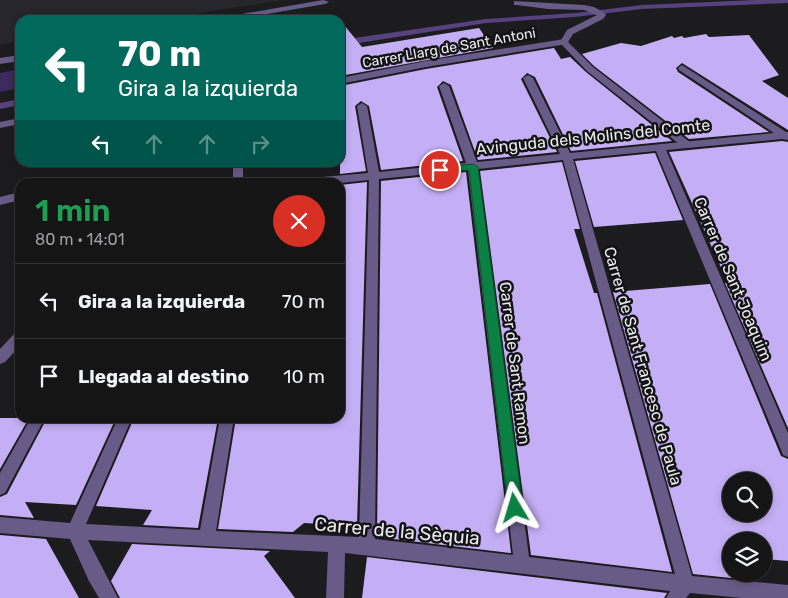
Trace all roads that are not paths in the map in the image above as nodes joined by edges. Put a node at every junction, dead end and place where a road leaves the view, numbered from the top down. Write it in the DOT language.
graph roads {
  1 [pos="325,2"];
  2 [pos="517,3"];
  3 [pos="249,15"];
  4 [pos="564,42"];
  5 [pos="15,59"];
  6 [pos="0,61"];
  7 [pos="682,68"];
  8 [pos="528,78"];
  9 [pos="345,80"];
  10 [pos="444,86"];
  11 [pos="362,106"];
  12 [pos="15,122"];
  13 [pos="0,125"];
  14 [pos="787,136"];
  15 [pos="687,145"];
  16 [pos="660,148"];
  17 [pos="567,157"];
  18 [pos="473,167"];
  19 [pos="374,176"];
  20 [pos="345,179"];
  21 [pos="15,197"];
  22 [pos="0,201"];
  23 [pos="15,342"];
  24 [pos="0,358"];
  25 [pos="35,423"];
  26 [pos="123,423"];
  27 [pos="226,423"];
  28 [pos="788,450"];
  29 [pos="0,488"];
  30 [pos="0,525"];
  31 [pos="75,531"];
  32 [pos="207,538"];
  33 [pos="337,544"];
  34 [pos="367,546"];
  35 [pos="522,564"];
  36 [pos="686,584"];
  37 [pos="788,594"];
  38 [pos="761,595"];
  39 [pos="109,598"];
  40 [pos="334,598"];
  41 [pos="675,598"];
  1 -- 3 [label="street"];
  2 -- 4 [label="street"];
  4 -- 9 [label="street, Carrer Llarg de Sant Antoni"];
  4 -- 15 [label="street"];
  5 -- 6 [label="street"];
  7 -- 14 [label="street"];
  8 -- 17 [label="street, Carrer de Sant Francesc de Paula"];
  10 -- 18 [label="street, Carrer de Sant Ramon"];
  11 -- 19 [label="street"];
  12 -- 13 [label="street"];
  14 -- 15 [label="street, Avinguda dels Molins del Comte"];
  15 -- 16 [label="street, Avinguda dels Molins del Comte"];
  16 -- 17 [label="street, Avinguda dels Molins del Comte"];
  16 -- 28 [label="street, Carrer de Sant Joaquim"];
  17 -- 18 [label="street, Avinguda dels Molins del Comte"];
  17 -- 36 [label="street, Carrer de Sant Francesc de Paula"];
  18 -- 19 [label="street, Avinguda dels Molins del Comte"];
  18 -- 35 [label="street, Carrer de Sant Ramon"];
  19 -- 20 [label="street, Avinguda dels Molins del Comte"];
  19 -- 34 [label="street"];
  21 -- 22 [label="street"];
  23 -- 24 [label="street"];
  25 -- 29 [label="street"];
  26 -- 31 [label="street"];
  27 -- 32 [label="street"];
  30 -- 31 [label="street, Carrer de la Sèquia"];
  31 -- 32 [label="street, Carrer de la Sèquia"];
  31 -- 39 [label="street"];
  32 -- 33 [label="street, Carrer de la Sèquia"];
  33 -- 34 [label="street, Carrer de la Sèquia"];
  33 -- 40 [label="street"];
  34 -- 35 [label="street, Carrer de la Sèquia"];
  35 -- 36 [label="street, Carrer de la Sèquia"];
  36 -- 38 [label="street, Carrer de la Sèquia"];
  36 -- 41 [label="street"];
  37 -- 38 [label="street, Carrer de la Sèquia"];
}
